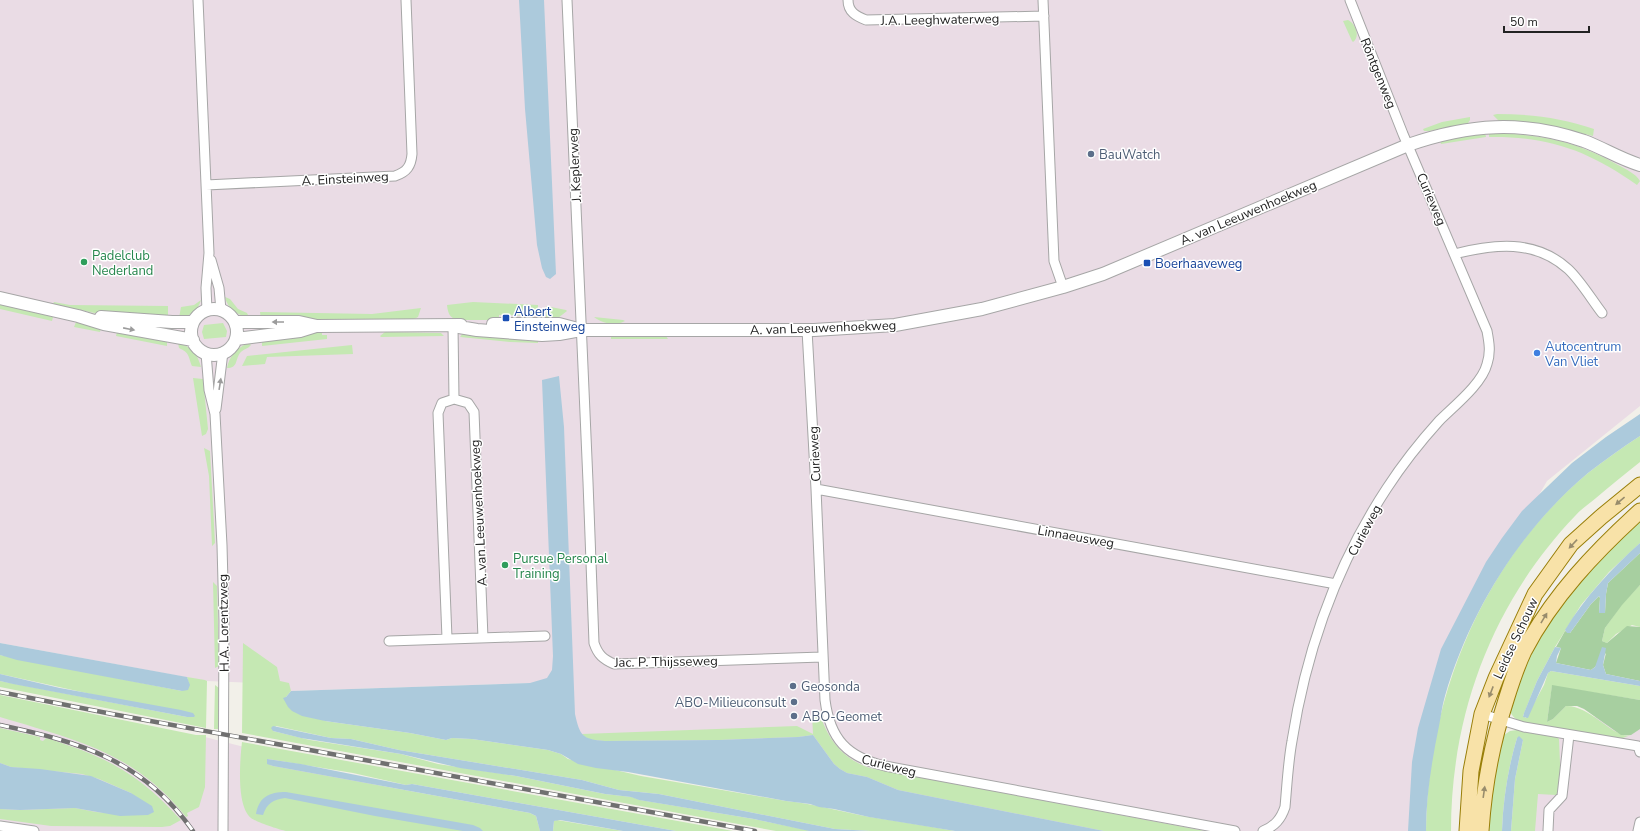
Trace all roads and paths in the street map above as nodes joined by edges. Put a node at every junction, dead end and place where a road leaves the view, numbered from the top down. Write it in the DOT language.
graph roads {
  1 [pos="198,0"];
  2 [pos="406,0"];
  3 [pos="567,0"];
  4 [pos="848,0"];
  5 [pos="1043,0"];
  6 [pos="1350,0"];
  7 [pos="1044,16"];
  8 [pos="1408,145"];
  9 [pos="1625,160"];
  10 [pos="1640,165"];
  11 [pos="1640,174"];
  12 [pos="206,185"];
  13 [pos="209,253"];
  14 [pos="1454,254"];
  15 [pos="1063,288"];
  16 [pos="0,298"];
  17 [pos="206,310"];
  18 [pos="221,310"];
  19 [pos="1602,313"];
  20 [pos="78,316"];
  21 [pos="193,322"];
  22 [pos="234,322"];
  23 [pos="317,326"];
  24 [pos="453,326"];
  25 [pos="581,330"];
  26 [pos="807,330"];
  27 [pos="236,339"];
  28 [pos="193,340"];
  29 [pos="224,352"];
  30 [pos="206,353"];
  31 [pos="454,399"];
  32 [pos="215,414"];
  33 [pos="1640,485"];
  34 [pos="816,489"];
  35 [pos="1640,511"];
  36 [pos="1336,584"];
  37 [pos="545,636"];
  38 [pos="446,638"];
  39 [pos="484,638"];
  40 [pos="389,641"];
  41 [pos="822,657"];
  42 [pos="1482,714"];
  43 [pos="1500,720"];
  44 [pos="1569,734"];
  45 [pos="1640,752"];
  46 [pos="1640,822"];
  47 [pos="0,826"];
  48 [pos="34,831"];
  49 [pos="223,831"];
  50 [pos="1235,831"];
  51 [pos="1263,831"];
  52 [pos="1467,831"];
  53 [pos="1481,831"];
  54 [pos="1548,831"];
  55 [pos="1638,831"];
  1 -- 12 [label="street"];
  2 -- 12 [label="street, A. Einsteinweg"];
  3 -- 25 [label="street, J. Keplerweg"];
  4 -- 7 [label="street, J.A. Leeghwaterweg"];
  5 -- 7 [label="street"];
  6 -- 8 [label="street, Röntgenweg"];
  7 -- 15 [label="street"];
  8 -- 9 [label="street, A. van Leeuwenhoekweg"];
  8 -- 14 [label="street, Curieweg"];
  8 -- 15 [label="street, A. van Leeuwenhoekweg"];
  9 -- 10 [label="street, A. van Leeuwenhoekweg"];
  9 -- 11 [label="street, A. van Leeuwenhoekweg"];
  12 -- 13 [label="street"];
  13 -- 17 [label="street"];
  13 -- 18 [label="street"];
  14 -- 19 [label="street"];
  14 -- 36 [label="street, Curieweg"];
  15 -- 26 [label="street, A. van Leeuwenhoekweg"];
  16 -- 20 [label="street"];
  17 -- 18 [label="street"];
  17 -- 21 [label="street"];
  18 -- 22 [label="street"];
  20 -- 21 [label="street"];
  20 -- 28 [label="street, one-way"];
  21 -- 28 [label="street"];
  23 -- 22 [label="street, A. van Leeuwenhoekweg, one-way"];
  22 -- 27 [label="street"];
  23 -- 24 [label="street, A. van Leeuwenhoekweg"];
  23 -- 27 [label="street, A. van Leeuwenhoekweg"];
  24 -- 25 [label="street, A. van Leeuwenhoekweg"];
  24 -- 31 [label="street"];
  25 -- 26 [label="street, A. van Leeuwenhoekweg"];
  25 -- 41 [label="street, Jac. P. Thijsseweg"];
  26 -- 34 [label="street, Curieweg"];
  27 -- 29 [label="street"];
  28 -- 30 [label="street"];
  29 -- 30 [label="street"];
  32 -- 29 [label="street, H.A. Lorentzweg, one-way"];
  30 -- 32 [label="street, H.A. Lorentzweg"];
  31 -- 38 [label="street"];
  31 -- 39 [label="street, A. van Leeuwenhoekweg"];
  32 -- 49 [label="street, H.A. Lorentzweg"];
  33 -- 42 [label="main road, Leidse Schouw, one-way"];
  34 -- 36 [label="street, Linnaeusweg"];
  34 -- 41 [label="street, Curieweg"];
  43 -- 35 [label="main road, Leidse Schouw, one-way"];
  36 -- 51 [label="street, Curieweg"];
  37 -- 39 [label="street"];
  38 -- 39 [label="street"];
  38 -- 40 [label="street"];
  41 -- 50 [label="street, Curieweg"];
  42 -- 43 [label="street"];
  42 -- 52 [label="main road, Leidse Schouw"];
  43 -- 44 [label="street"];
  53 -- 43 [label="main road, Leidse Schouw, one-way"];
  44 -- 45 [label="street"];
  44 -- 54 [label="street"];
  46 -- 55 [label="street"];
  47 -- 48 [label="street"];
}
